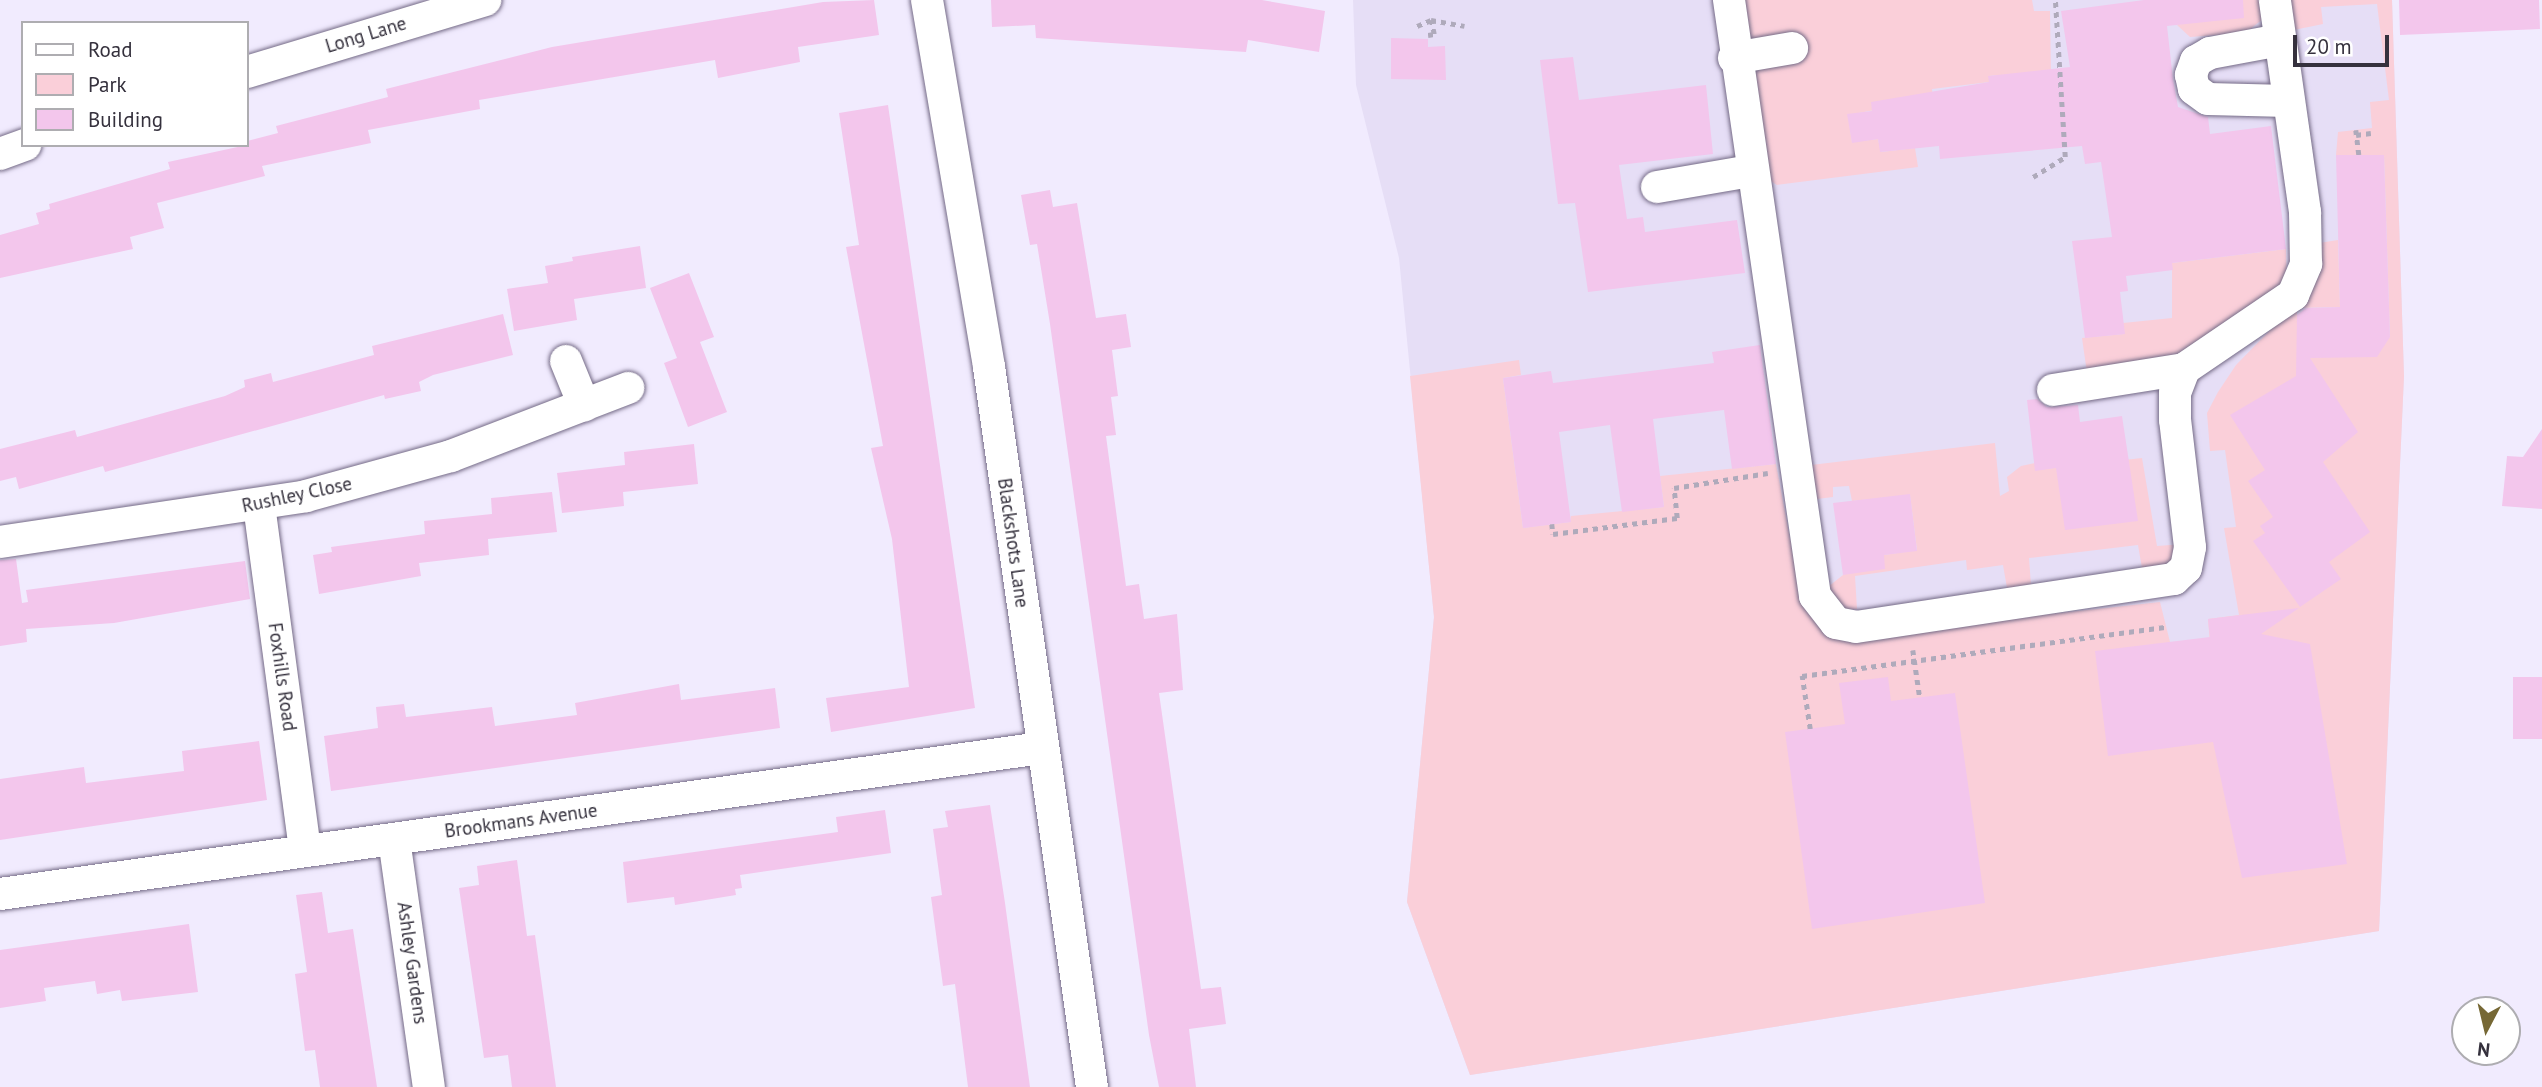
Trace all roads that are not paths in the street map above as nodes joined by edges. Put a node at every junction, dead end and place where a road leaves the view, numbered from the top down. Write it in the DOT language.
graph roads {
  1 [pos="485,0"];
  2 [pos="927,0"];
  3 [pos="1730,0"];
  4 [pos="2275,0"];
  5 [pos="2280,40"];
  6 [pos="1791,48"];
  7 [pos="1734,58"];
  8 [pos="248,72"];
  9 [pos="2288,101"];
  10 [pos="21,146"];
  11 [pos="0,154"];
  12 [pos="1751,172"];
  13 [pos="1657,187"];
  14 [pos="566,361"];
  15 [pos="2184,369"];
  16 [pos="628,388"];
  17 [pos="2053,390"];
  18 [pos="584,405"];
  19 [pos="259,505"];
  20 [pos="0,542"];
  21 [pos="1042,748"];
  22 [pos="394,839"];
  23 [pos="305,850"];
  24 [pos="0,894"];
  25 [pos="429,1087"];
  26 [pos="1092,1087"];
  1 -- 8 [label="street, Long Lane"];
  2 -- 21 [label="street, Blackshots Lane"];
  3 -- 7 [label="street"];
  4 -- 5 [label="street"];
  5 -- 9 [label="street"];
  5 -- 9 [label="street"];
  6 -- 7 [label="street"];
  7 -- 12 [label="street"];
  9 -- 15 [label="street"];
  10 -- 11 [label="street"];
  12 -- 13 [label="street"];
  12 -- 15 [label="street"];
  14 -- 18 [label="street"];
  15 -- 17 [label="street"];
  16 -- 18 [label="street, Rushley Close"];
  18 -- 19 [label="street, Rushley Close"];
  19 -- 20 [label="street, Rushley Close"];
  19 -- 23 [label="street, Foxhills Road"];
  21 -- 22 [label="street, Brookmans Avenue"];
  21 -- 26 [label="street, Blackshots Lane"];
  22 -- 23 [label="street, Brookmans Avenue"];
  22 -- 25 [label="street, Ashley Gardens"];
  23 -- 24 [label="street, Brookmans Avenue"];
}
